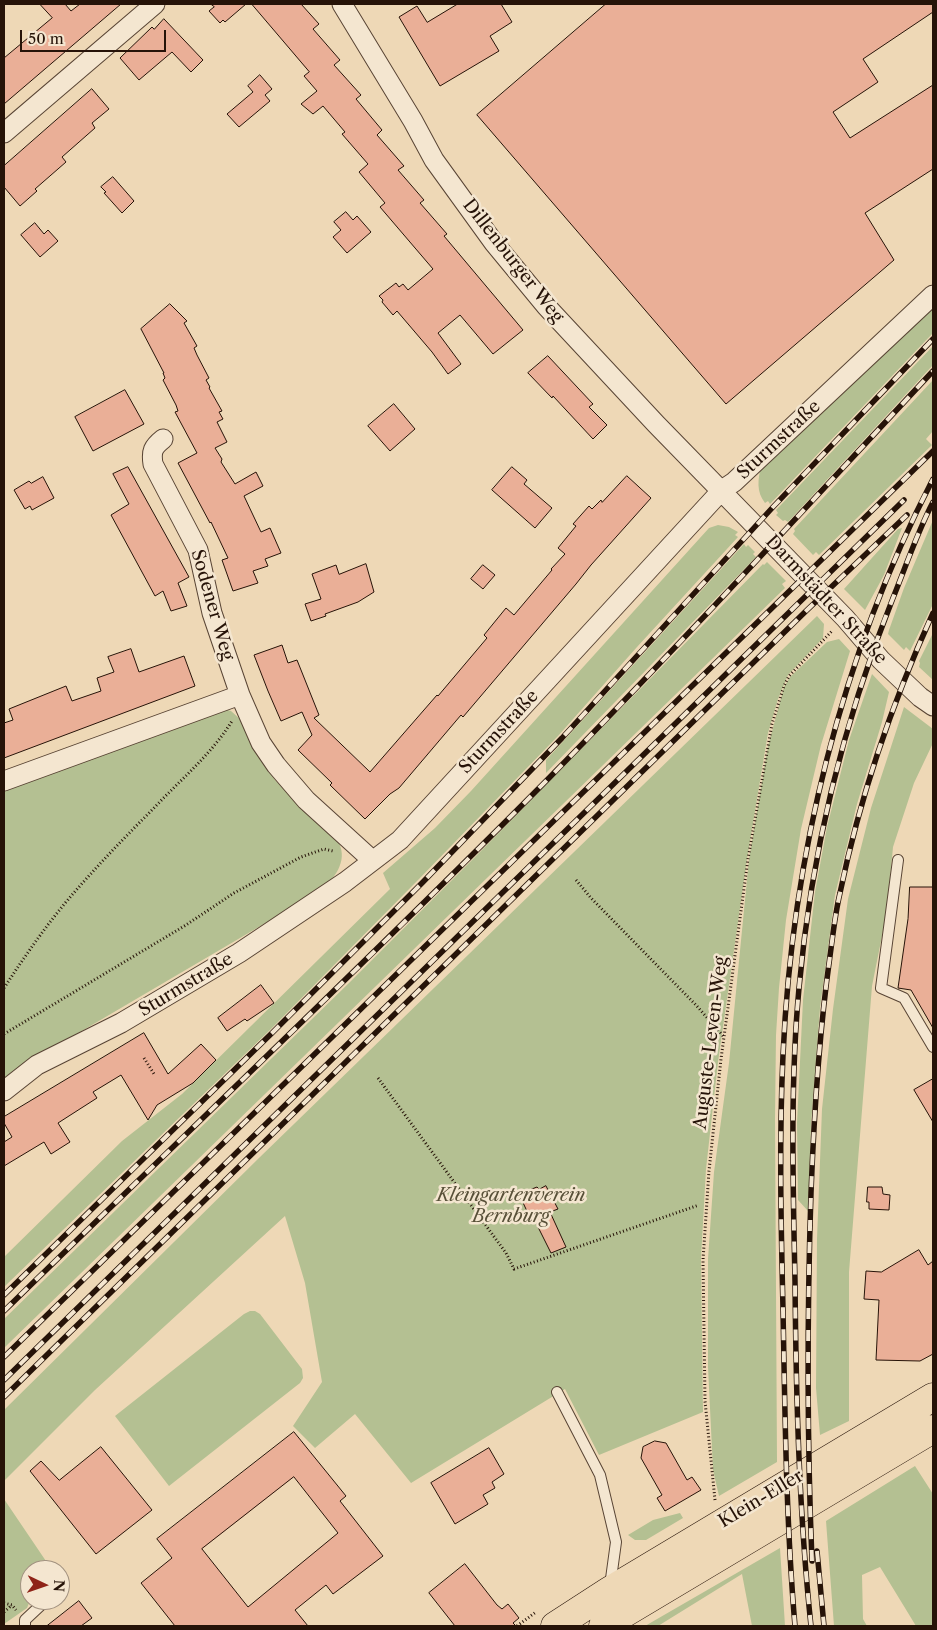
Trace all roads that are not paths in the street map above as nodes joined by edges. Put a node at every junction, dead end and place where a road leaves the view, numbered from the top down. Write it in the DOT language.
graph roads {
  1 [pos="155,4"];
  2 [pos="342,4"];
  3 [pos="4,133"];
  4 [pos="933,296"];
  5 [pos="163,439"];
  6 [pos="722,490"];
  7 [pos="241,699"];
  8 [pos="933,706"];
  9 [pos="4,782"];
  10 [pos="372,860"];
  11 [pos="898,860"];
  12 [pos="933,1047"];
  13 [pos="4,1091"];
  14 [pos="558,1392"];
  15 [pos="933,1397"];
  16 [pos="933,1429"];
  17 [pos="599,1596"];
  18 [pos="36,1610"];
  19 [pos="546,1619"];
  20 [pos="25,1626"];
  21 [pos="603,1626"];
  1 -- 3 [label="street"];
  2 -- 6 [label="street, Dillenburger Weg"];
  4 -- 6 [label="street, Sturmstraße"];
  5 -- 7 [label="street, Sodener Weg"];
  6 -- 8 [label="street, Darmstädter Straße"];
  6 -- 10 [label="street, Sturmstraße"];
  7 -- 9 [label="street"];
  7 -- 10 [label="street, Sodener Weg"];
  10 -- 13 [label="street, Sturmstraße"];
  11 -- 12 [label="lane"];
  14 -- 17 [label="lane"];
  15 -- 17 [label="main road, Klein-Eller"];
  16 -- 21 [label="main road, Klein-Eller"];
  17 -- 19 [label="main road, Klein-Eller"];
  17 -- 21 [label="street"];
  18 -- 20 [label="lane"];
}
